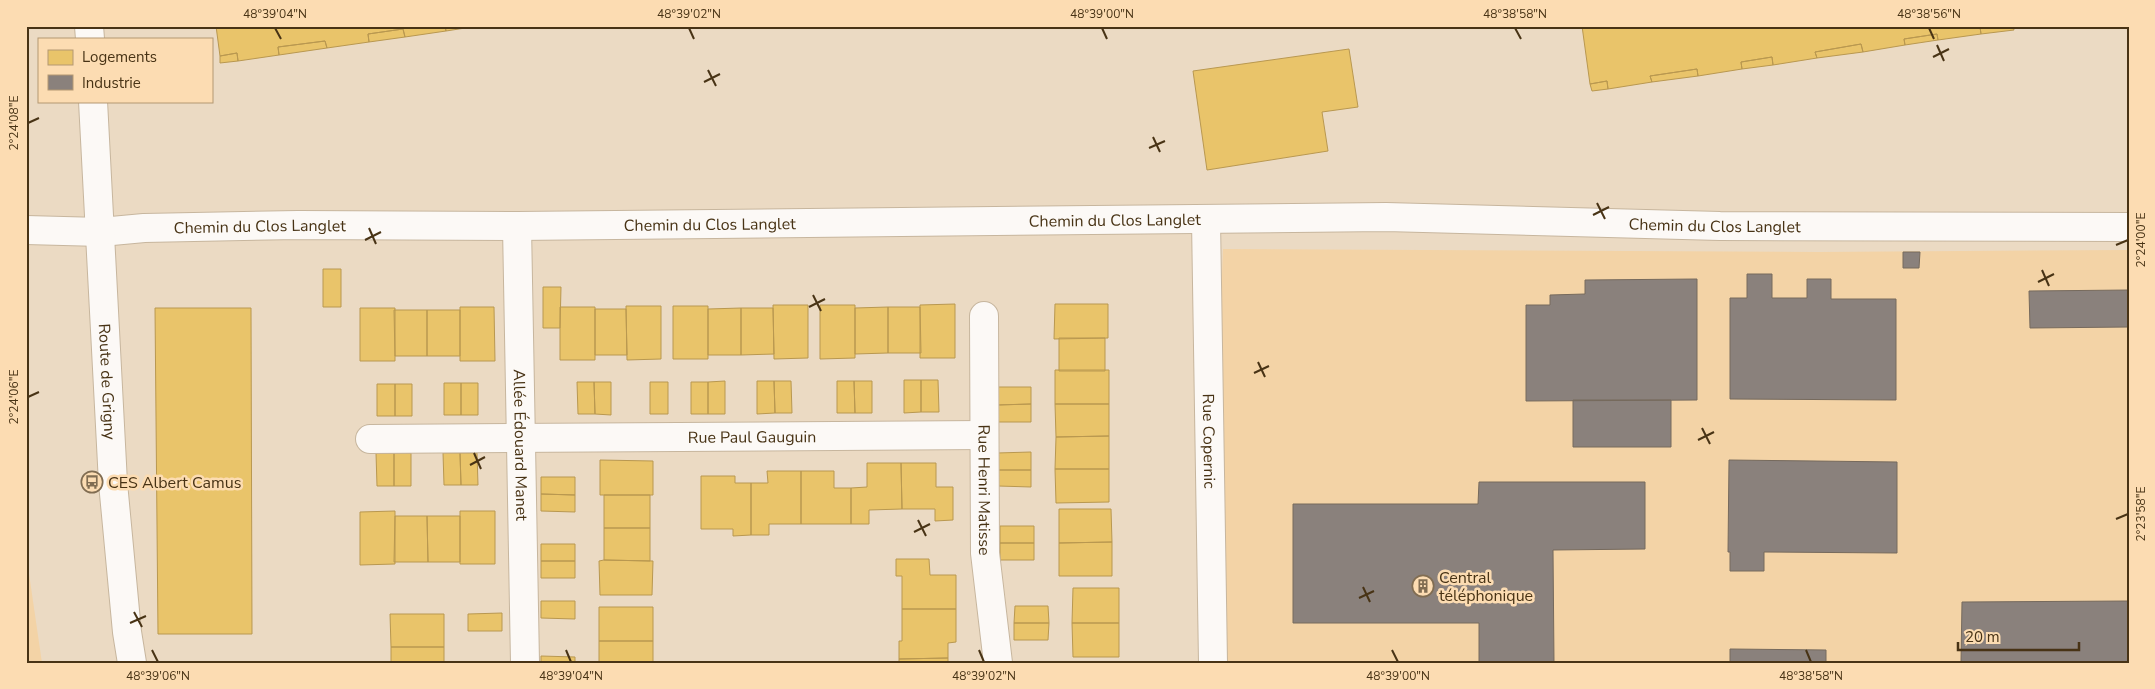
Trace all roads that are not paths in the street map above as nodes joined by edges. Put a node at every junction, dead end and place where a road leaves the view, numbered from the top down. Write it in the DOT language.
graph roads {
  1 [pos="93,102"];
  2 [pos="1206,220"];
  3 [pos="517,226"];
  4 [pos="2129,227"];
  5 [pos="26,230"];
  6 [pos="101,232"];
  7 [pos="984,316"];
  8 [pos="984,436"];
  9 [pos="521,438"];
  10 [pos="370,439"];
  11 [pos="132,663"];
  12 [pos="525,663"];
  13 [pos="998,663"];
  14 [pos="1213,663"];
  1 -- 6 [label="street, Route de Grigny"];
  2 -- 3 [label="street, Chemin du Clos Langlet"];
  2 -- 4 [label="street, Chemin du Clos Langlet"];
  2 -- 14 [label="street, Rue Copernic"];
  3 -- 6 [label="street, Chemin du Clos Langlet"];
  3 -- 9 [label="street, Allée Édouard Manet"];
  5 -- 6 [label="street, Chemin du Clos Langlet"];
  6 -- 11 [label="street, Route de Grigny"];
  7 -- 8 [label="street, Rue Henri Matisse"];
  8 -- 9 [label="street, Rue Paul Gauguin"];
  8 -- 13 [label="street, Rue Henri Matisse"];
  9 -- 10 [label="street, Rue Paul Gauguin"];
  9 -- 12 [label="street, Allée Édouard Manet"];
}
